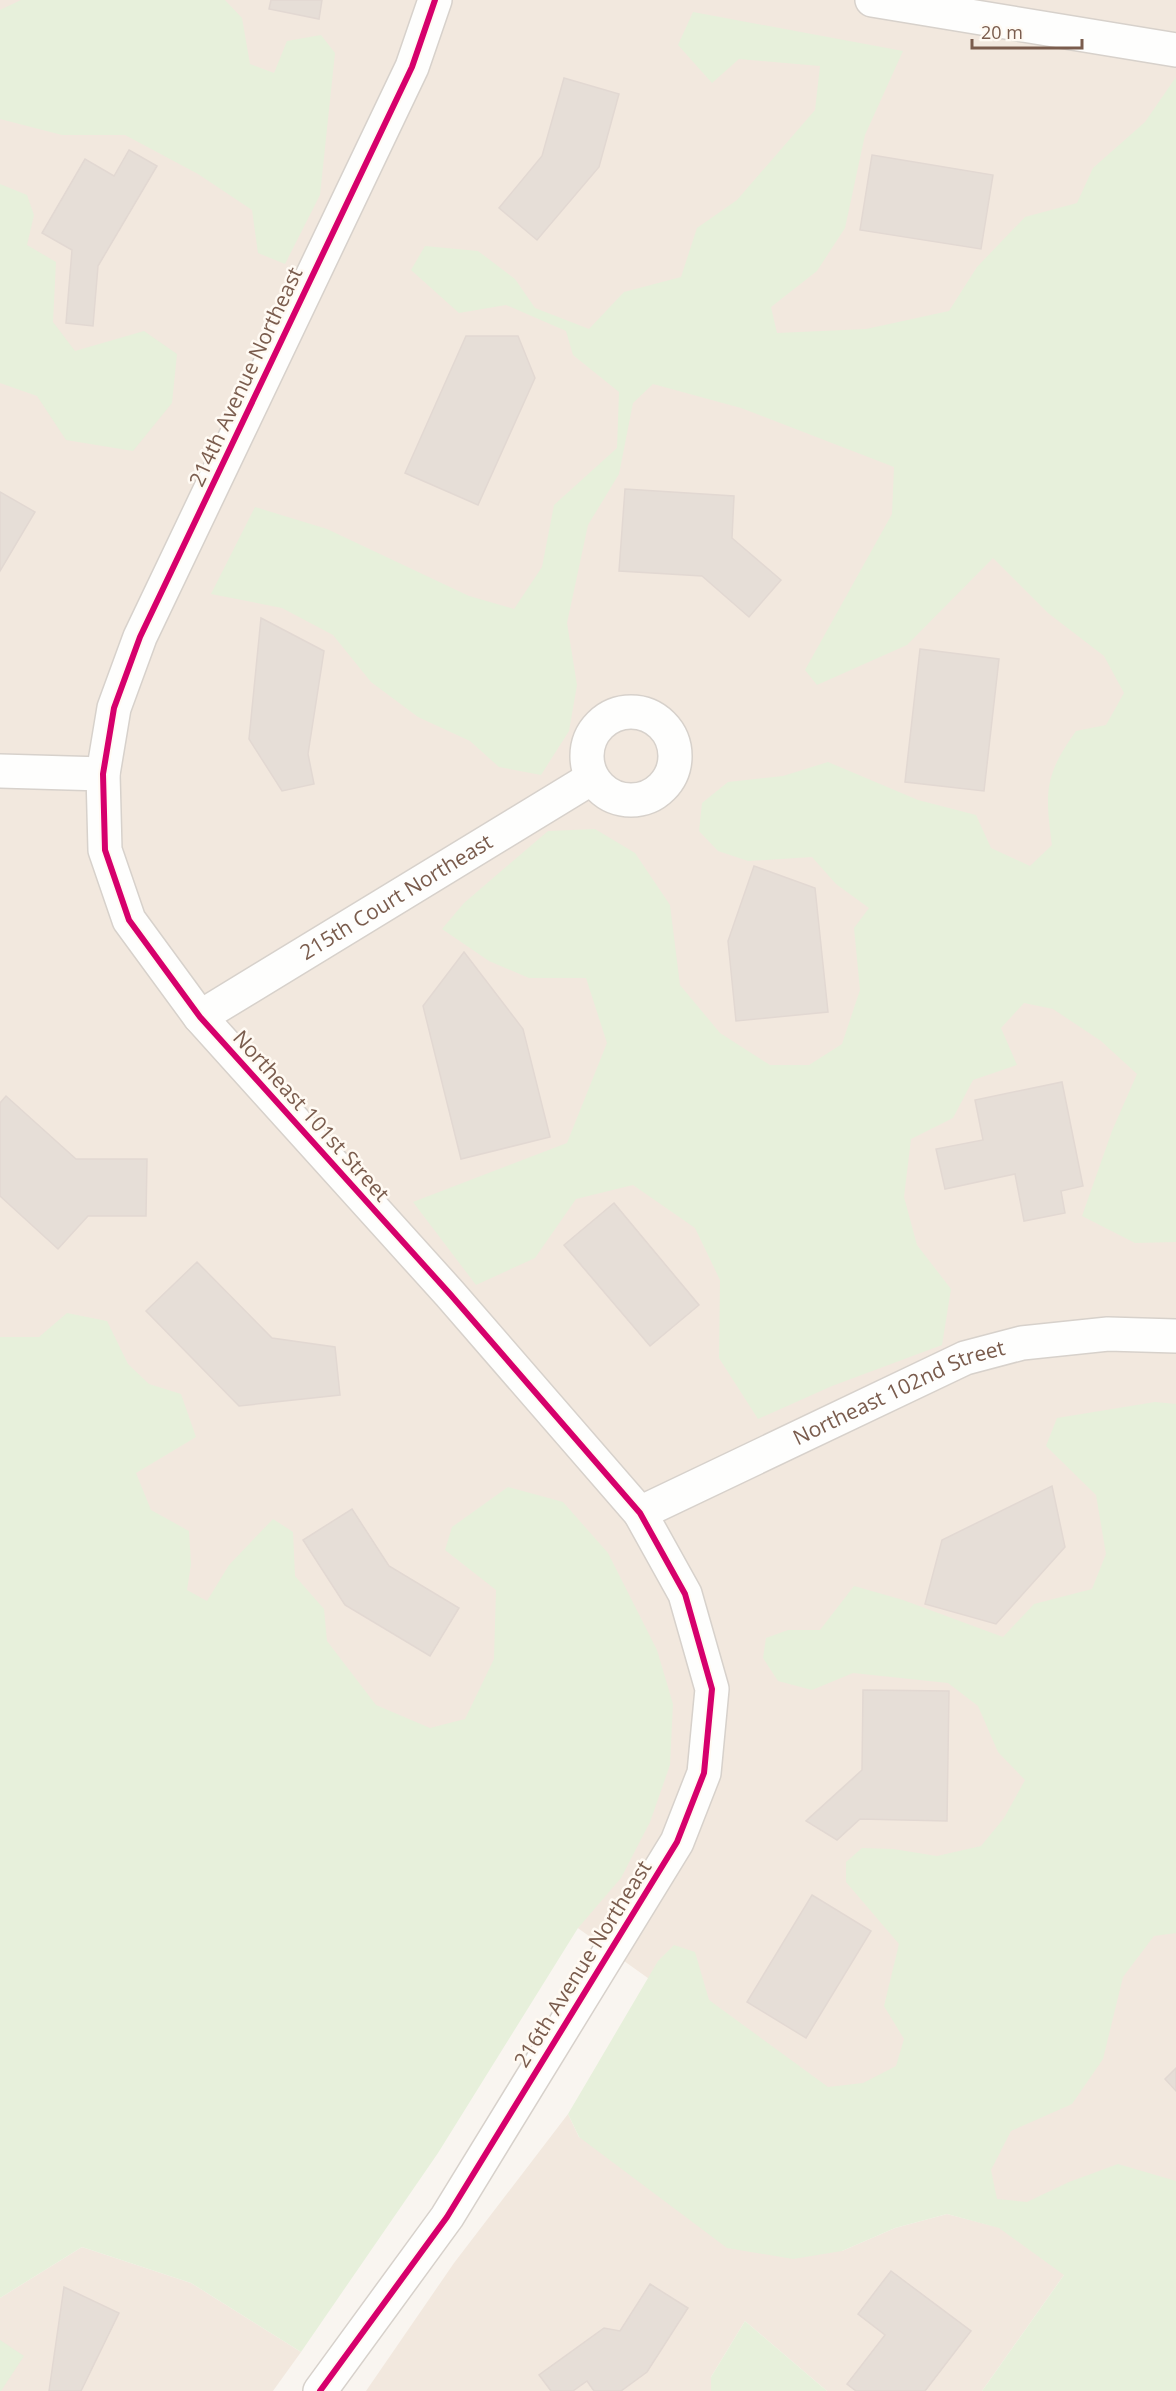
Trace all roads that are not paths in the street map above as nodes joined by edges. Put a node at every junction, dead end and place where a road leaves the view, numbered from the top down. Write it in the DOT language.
graph roads {
  1 [pos="435,0"];
  2 [pos="872,0"];
  3 [pos="1176,50"];
  4 [pos="0,771"];
  5 [pos="103,774"];
  6 [pos="592,778"];
  7 [pos="200,1017"];
  8 [pos="1176,1336"];
  9 [pos="640,1514"];
  10 [pos="320,2391"];
  1 -- 5 [label="street, 214th Avenue Northeast"];
  2 -- 3 [label="street"];
  4 -- 5 [label="street"];
  5 -- 7 [label="street, Northeast 101st Street"];
  6 -- 7 [label="street, 215th Court Northeast"];
  7 -- 9 [label="street, Northeast 101st Street"];
  8 -- 9 [label="street, Northeast 102nd Street"];
  9 -- 10 [label="street, 216th Avenue Northeast"];
}
